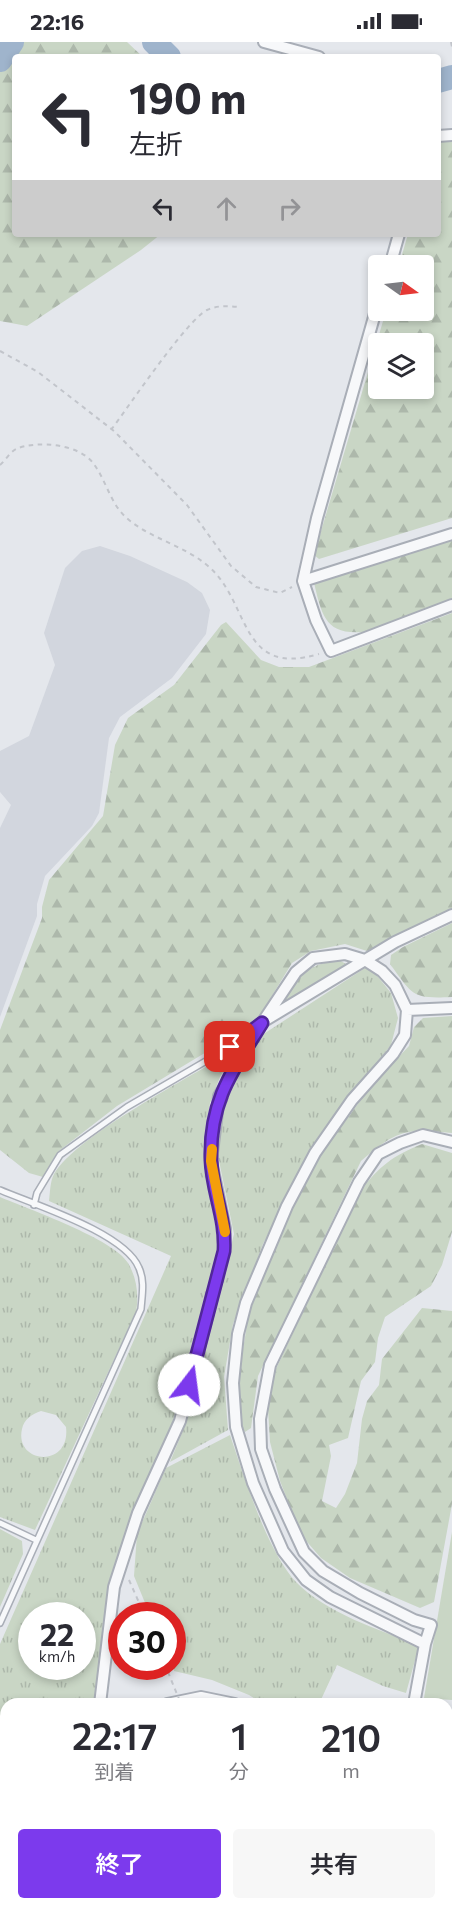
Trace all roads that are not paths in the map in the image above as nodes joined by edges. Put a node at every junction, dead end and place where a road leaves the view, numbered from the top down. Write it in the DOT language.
graph roads {
  1 [pos="264,42"];
  2 [pos="308,54"];
  3 [pos="398,237"];
  4 [pos="393,255"];
  5 [pos="373,321"];
  6 [pos="452,534"];
  7 [pos="303,581"];
  8 [pos="452,606"];
  9 [pos="452,915"];
  10 [pos="365,960"];
  11 [pos="452,1008"];
  12 [pos="407,1010"];
  13 [pos="262,1023"];
  14 [pos="452,1142"];
  15 [pos="0,1190"];
  16 [pos="34,1205"];
  17 [pos="0,1523"];
  18 [pos="36,1540"];
  19 [pos="0,1623"];
  20 [pos="425,1644"];
  21 [pos="101,1698"];
  22 [pos="415,1698"];
  1 -- 2 [label="street"];
  3 -- 4 [label="street"];
  5 -- 7 [label="street"];
  6 -- 7 [label="street"];
  7 -- 8 [label="street"];
  9 -- 10 [label="street"];
  10 -- 12 [label="street"];
  10 -- 13 [label="street"];
  10 -- 13 [label="street"];
  11 -- 12 [label="street"];
  12 -- 20 [label="street"];
  13 -- 16 [label="lane"];
  13 -- 21 [label="street"];
  14 -- 20 [label="street"];
  15 -- 16 [label="lane"];
  16 -- 18 [label="lane"];
  17 -- 18 [label="lane"];
  18 -- 19 [label="lane"];
  20 -- 22 [label="street"];
}
